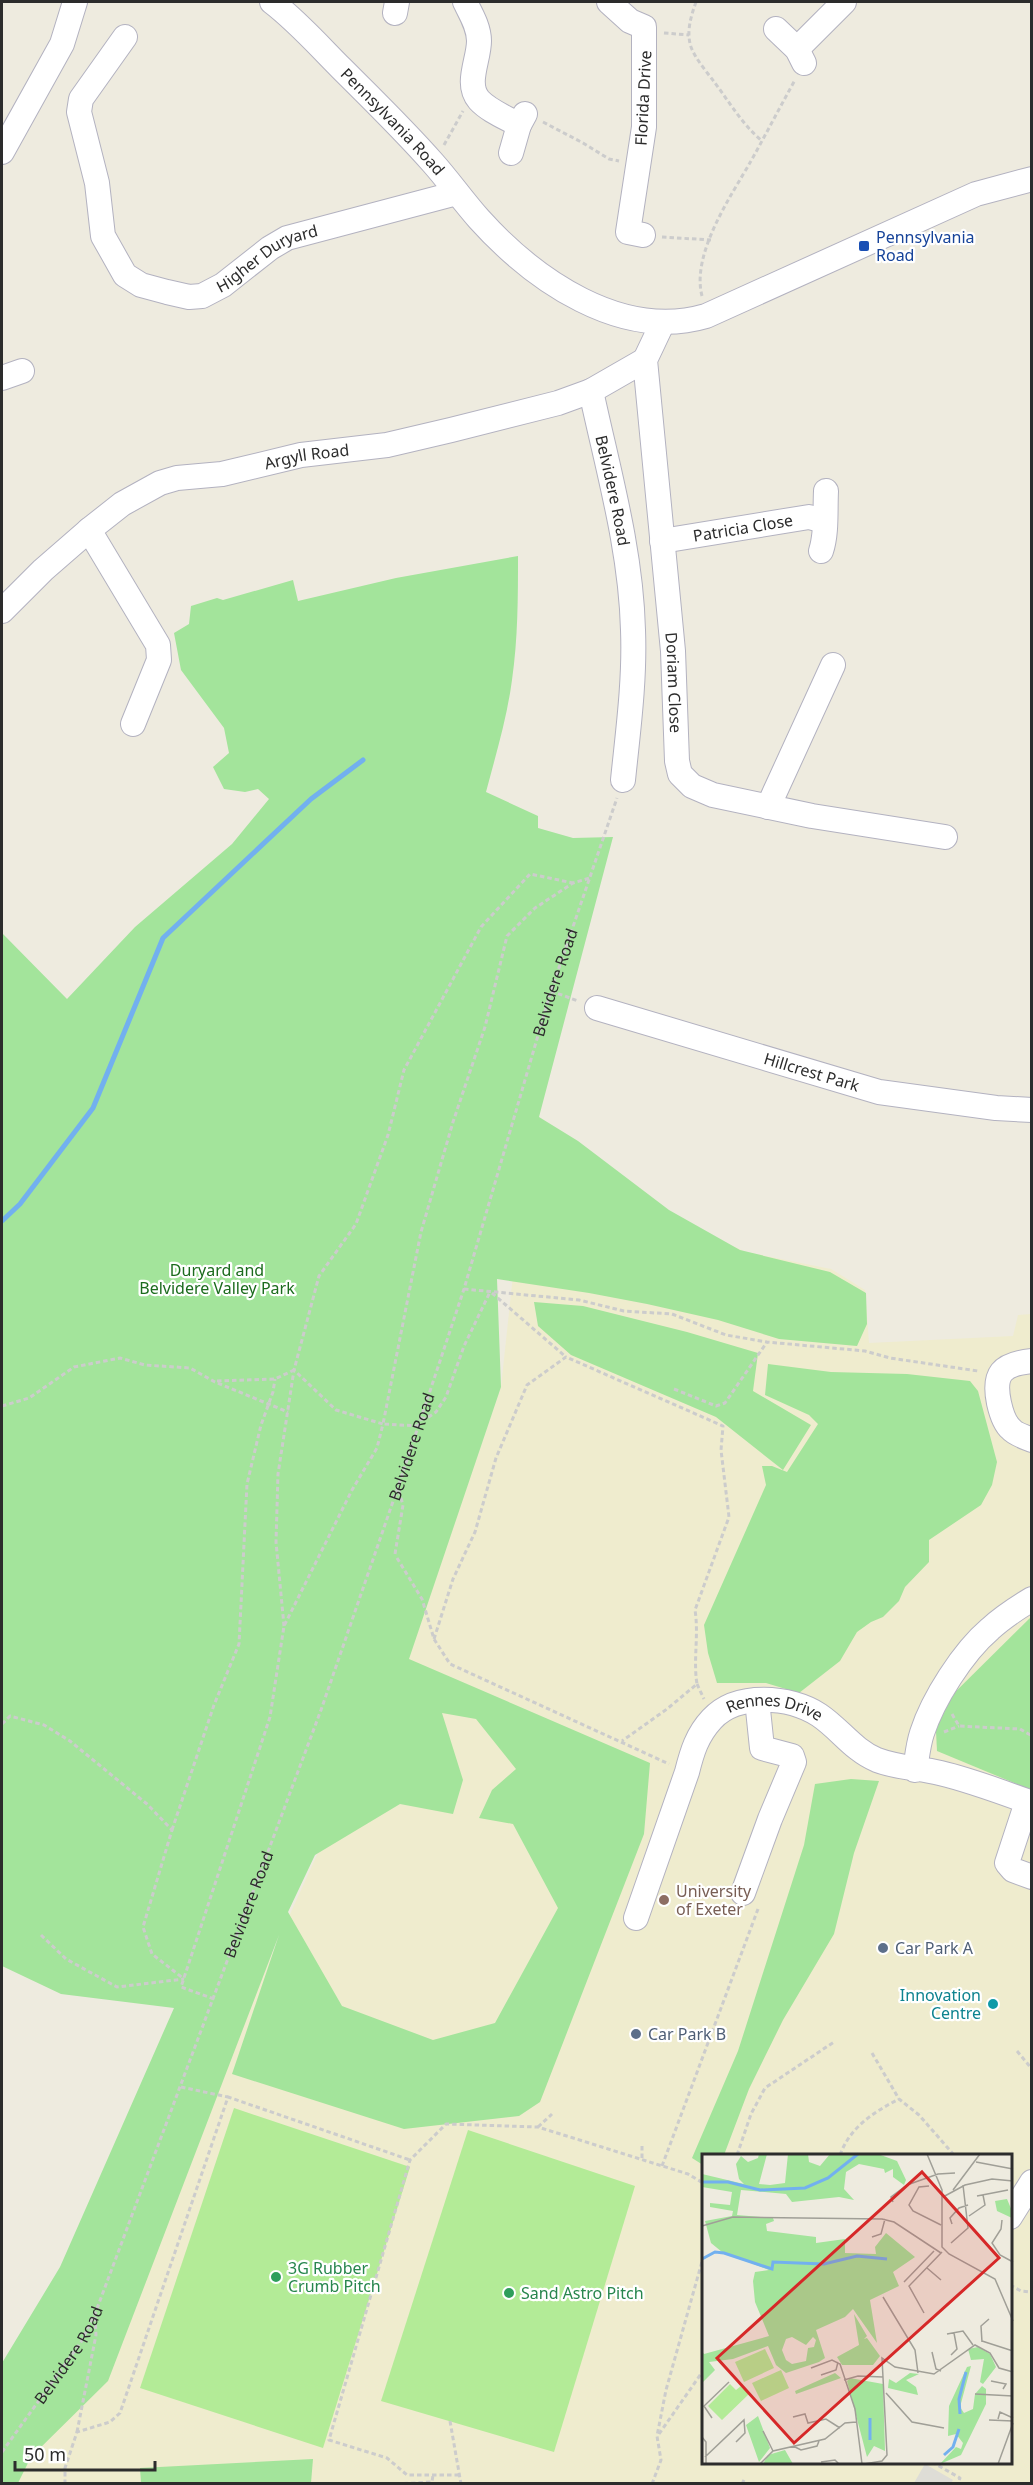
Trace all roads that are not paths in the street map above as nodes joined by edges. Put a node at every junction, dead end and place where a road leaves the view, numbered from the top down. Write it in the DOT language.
graph roads {
  1 [pos="75,2"];
  2 [pos="465,2"];
  3 [pos="609,2"];
  4 [pos="844,2"];
  5 [pos="282,5"];
  6 [pos="776,29"];
  7 [pos="125,37"];
  8 [pos="2,152"];
  9 [pos="511,153"];
  10 [pos="1032,178"];
  11 [pos="457,193"];
  12 [pos="644,235"];
  13 [pos="663,322"];
  14 [pos="645,360"];
  15 [pos="591,391"];
  16 [pos="826,491"];
  17 [pos="824,521"];
  18 [pos="89,530"];
  19 [pos="662,540"];
  20 [pos="820,550"];
  21 [pos="2,611"];
  22 [pos="833,665"];
  23 [pos="133,724"];
  24 [pos="623,780"];
  25 [pos="768,807"];
  26 [pos="943,838"];
  27 [pos="597,1008"];
  28 [pos="1032,1110"];
  29 [pos="1032,1361"];
  30 [pos="1032,1440"];
  31 [pos="1032,1599"];
  32 [pos="758,1700"];
  33 [pos="915,1770"];
  34 [pos="1029,1802"];
  35 [pos="1032,1877"];
  36 [pos="750,1902"];
  37 [pos="636,1918"];
  38 [pos="1032,2182"];
  39 [pos="1012,2215"];
  1 -- 8 [label="street"];
  2 -- 9 [label="street"];
  3 -- 12 [label="street, Florida Drive"];
  4 -- 6 [label="street"];
  5 -- 11 [label="street, Pennsylvania Road"];
  7 -- 11 [label="street, Higher Duryard"];
  10 -- 13 [label="street, Pennsylvania Road"];
  11 -- 13 [label="street, Pennsylvania Road"];
  13 -- 14 [label="street"];
  14 -- 15 [label="street, Argyll Road"];
  14 -- 19 [label="street, Doriam Close"];
  15 -- 18 [label="street, Argyll Road"];
  15 -- 24 [label="street, Belvidere Road"];
  16 -- 17 [label="street"];
  17 -- 19 [label="street, Patricia Close"];
  17 -- 20 [label="street"];
  18 -- 21 [label="street, Argyll Road"];
  18 -- 23 [label="street"];
  19 -- 25 [label="street, Doriam Close"];
  22 -- 25 [label="street"];
  25 -- 26 [label="street, Doriam Close"];
  27 -- 28 [label="street, Hillcrest Park"];
  29 -- 30 [label="street"];
  31 -- 33 [label="street"];
  32 -- 33 [label="street, Rennes Drive"];
  32 -- 36 [label="street"];
  32 -- 37 [label="street, Rennes Drive"];
  33 -- 34 [label="street, Rennes Drive"];
  34 -- 35 [label="street"];
  38 -- 39 [label="street"];
}
